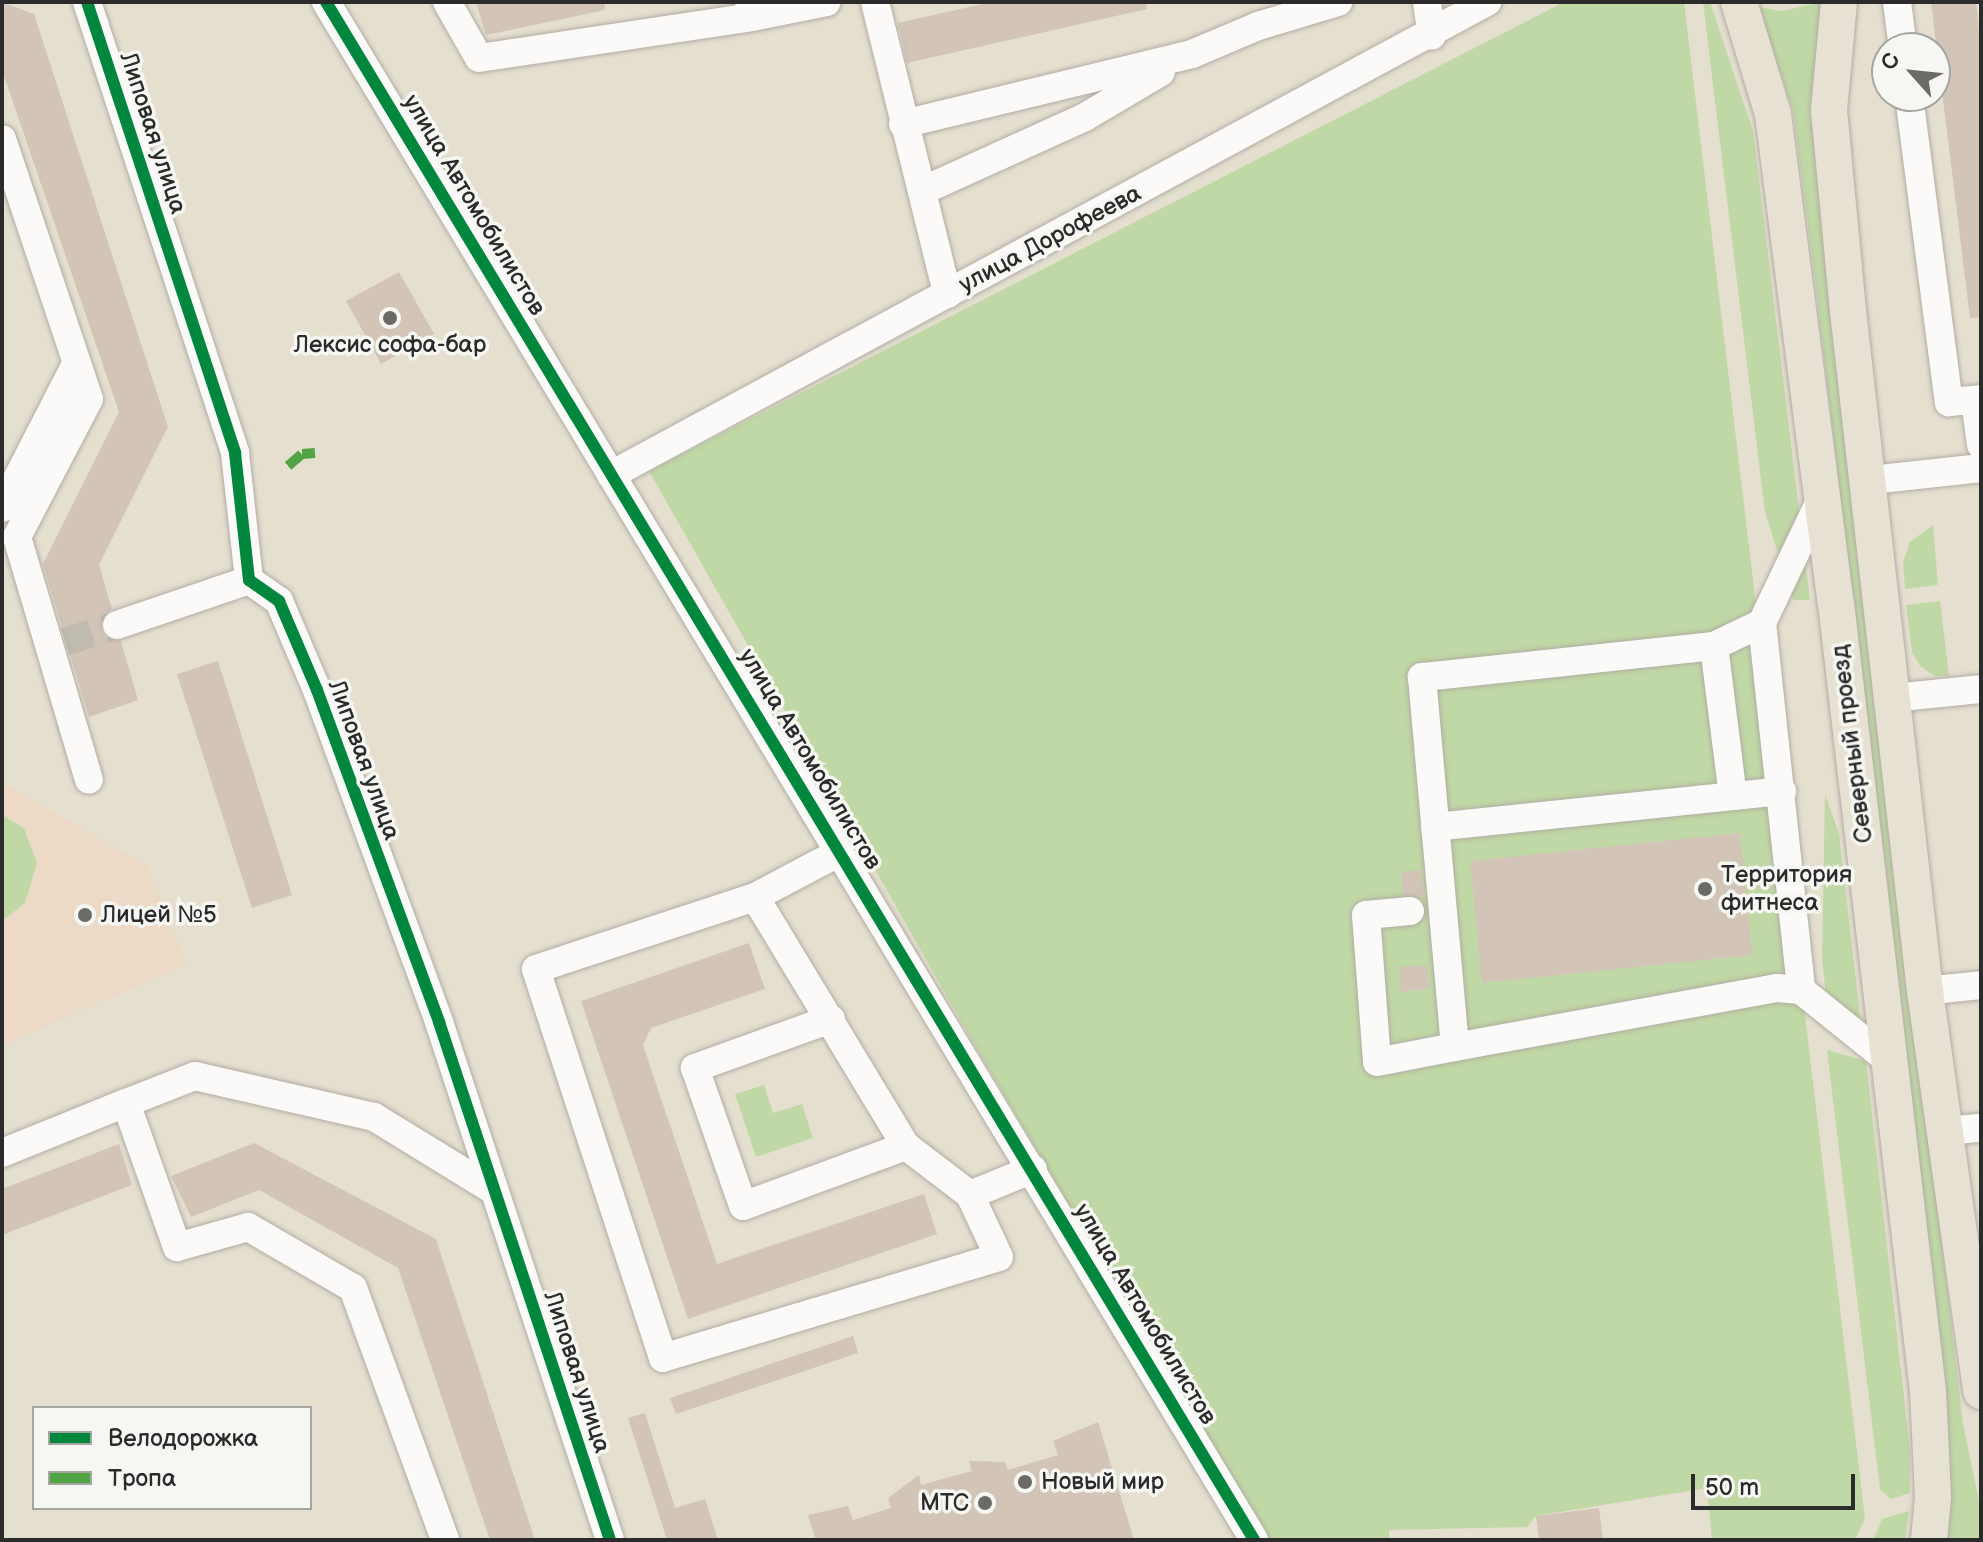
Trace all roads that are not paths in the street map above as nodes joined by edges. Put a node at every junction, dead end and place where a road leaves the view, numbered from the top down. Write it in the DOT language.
graph roads {
  1 [pos="87,2"];
  2 [pos="326,2"];
  3 [pos="447,2"];
  4 [pos="827,2"];
  5 [pos="875,2"];
  6 [pos="1338,2"];
  7 [pos="1427,2"];
  8 [pos="1487,2"];
  9 [pos="1739,2"];
  10 [pos="1839,2"];
  11 [pos="1897,2"];
  12 [pos="751,10"];
  13 [pos="1901,32"];
  14 [pos="1432,36"];
  15 [pos="1192,54"];
  16 [pos="1911,112"];
  17 [pos="903,124"];
  18 [pos="2,139"];
  19 [pos="922,191"];
  20 [pos="947,294"];
  21 [pos="76,364"];
  22 [pos="1978,399"];
  23 [pos="1981,445"];
  24 [pos="1981,468"];
  25 [pos="611,475"];
  26 [pos="1871,480"];
  27 [pos="1822,497"];
  28 [pos="2,508"];
  29 [pos="249,580"];
  30 [pos="1762,623"];
  31 [pos="117,625"];
  32 [pos="1714,646"];
  33 [pos="1981,689"];
  34 [pos="1893,698"];
  35 [pos="89,780"];
  36 [pos="1782,791"];
  37 [pos="1733,796"];
  38 [pos="1435,827"];
  39 [pos="840,852"];
  40 [pos="755,897"];
  41 [pos="1410,911"];
  42 [pos="1981,985"];
  43 [pos="1801,990"];
  44 [pos="1925,991"];
  45 [pos="831,1019"];
  46 [pos="1455,1047"];
  47 [pos="1889,1061"];
  48 [pos="126,1103"];
  49 [pos="1981,1128"];
  50 [pos="1944,1131"];
  51 [pos="906,1146"];
  52 [pos="2,1153"];
  53 [pos="1033,1169"];
  54 [pos="493,1190"];
  55 [pos="970,1195"];
  56 [pos="1981,1391"];
  57 [pos="445,1540"];
  58 [pos="610,1540"];
  59 [pos="1254,1540"];
  60 [pos="1929,1540"];
  1 -- 29 [label="street, Липовая улица"];
  2 -- 25 [label="street, улица Автомобилистов"];
  3 -- 12 [label="street"];
  4 -- 12 [label="street"];
  5 -- 17 [label="street"];
  6 -- 15 [label="street"];
  7 -- 14 [label="street"];
  8 -- 14 [label="street, улица Дорофеева"];
  9 -- 27 [label="main road, Северный проезд"];
  10 -- 26 [label="main road, Северный проезд"];
  11 -- 13 [label="street"];
  14 -- 20 [label="street, улица Дорофеева"];
  15 -- 17 [label="street"];
  15 -- 19 [label="street"];
  16 -- 22 [label="street"];
  17 -- 19 [label="street"];
  18 -- 21 [label="street"];
  19 -- 20 [label="street"];
  20 -- 25 [label="street, улица Дорофеева"];
  21 -- 28 [label="street"];
  21 -- 35 [label="street"];
  22 -- 23 [label="street"];
  24 -- 26 [label="street"];
  25 -- 39 [label="street, улица Автомобилистов"];
  26 -- 34 [label="main road, Северный проезд"];
  27 -- 30 [label="street"];
  27 -- 47 [label="main road, Северный проезд"];
  29 -- 31 [label="street"];
  29 -- 54 [label="street, Липовая улица"];
  30 -- 32 [label="street"];
  30 -- 36 [label="street"];
  32 -- 37 [label="street"];
  32 -- 38 [label="street"];
  33 -- 34 [label="street"];
  34 -- 44 [label="main road, Северный проезд"];
  36 -- 37 [label="street"];
  36 -- 43 [label="street"];
  37 -- 38 [label="street"];
  38 -- 46 [label="street"];
  39 -- 40 [label="street"];
  39 -- 53 [label="street, улица Автомобилистов"];
  40 -- 45 [label="street"];
  40 -- 55 [label="street"];
  41 -- 46 [label="street"];
  42 -- 44 [label="street"];
  43 -- 46 [label="street"];
  43 -- 47 [label="street"];
  44 -- 50 [label="main road, Северный проезд"];
  45 -- 51 [label="street"];
  45 -- 51 [label="street"];
  47 -- 60 [label="main road, Северный проезд"];
  48 -- 52 [label="street"];
  48 -- 54 [label="street"];
  48 -- 57 [label="street"];
  49 -- 50 [label="street"];
  50 -- 56 [label="main road, Северный проезд"];
  51 -- 55 [label="street"];
  53 -- 55 [label="street"];
  53 -- 59 [label="street, улица Автомобилистов"];
  54 -- 58 [label="street, Липовая улица"];
}
